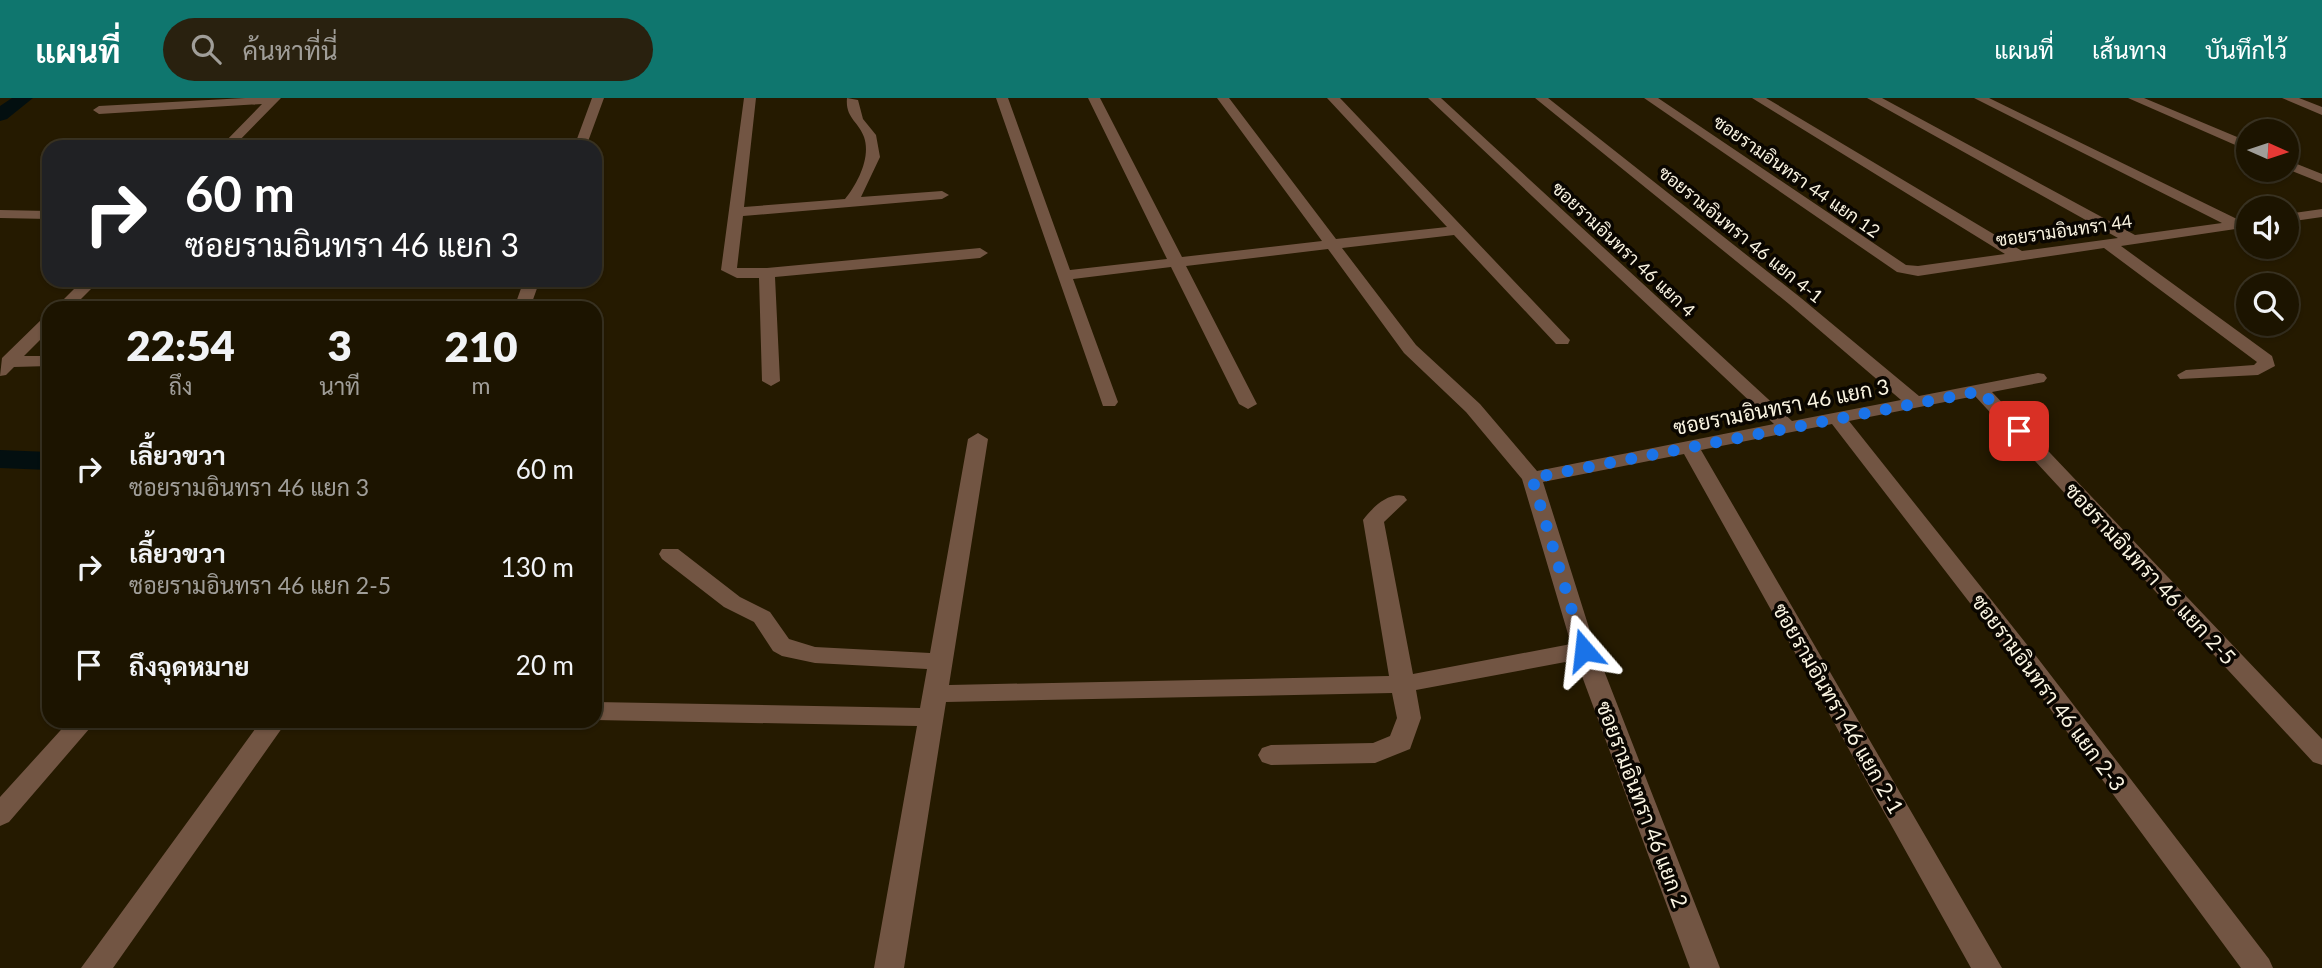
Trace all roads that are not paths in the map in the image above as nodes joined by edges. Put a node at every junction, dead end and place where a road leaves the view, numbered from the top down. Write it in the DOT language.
graph roads {
  1 [pos="598,98"];
  2 [pos="750,98"];
  3 [pos="1002,98"];
  4 [pos="1094,98"];
  5 [pos="1223,98"];
  6 [pos="1333,98"];
  7 [pos="1434,98"];
  8 [pos="1541,98"];
  9 [pos="1650,98"];
  10 [pos="1758,98"];
  11 [pos="1872,98"];
  12 [pos="1980,98"];
  13 [pos="2134,98"];
  14 [pos="2288,98"];
  15 [pos="274,99"];
  16 [pos="852,100"];
  17 [pos="99,110"];
  18 [pos="2322,111"];
  19 [pos="233,140"];
  20 [pos="583,140"];
  21 [pos="2236,141"];
  22 [pos="2300,170"];
  23 [pos="2322,179"];
  24 [pos="942,195"];
  25 [pos="849,202"];
  26 [pos="735,212"];
  27 [pos="2322,213"];
  28 [pos="0,214"];
  29 [pos="42,215"];
  30 [pos="2299,216"];
  31 [pos="2236,221"];
  32 [pos="2236,225"];
  33 [pos="1457,230"];
  34 [pos="2133,240"];
  35 [pos="2108,244"];
  36 [pos="1331,245"];
  37 [pos="980,253"];
  38 [pos="2019,256"];
  39 [pos="1887,261"];
  40 [pos="1177,263"];
  41 [pos="767,273"];
  42 [pos="1064,275"];
  43 [pos="85,287"];
  44 [pos="70,301"];
  45 [pos="42,329"];
  46 [pos="1562,340"];
  47 [pos="42,362"];
  48 [pos="4,367"];
  49 [pos="2186,375"];
  50 [pos="2038,378"];
  51 [pos="771,381"];
  52 [pos="1981,391"];
  53 [pos="1109,402"];
  54 [pos="1915,402"];
  55 [pos="1248,404"];
  56 [pos="1837,418"];
  57 [pos="1789,428"];
  58 [pos="978,439"];
  59 [pos="1690,449"];
  60 [pos="1532,478"];
  61 [pos="1397,500"];
  62 [pos="670,554"];
  63 [pos="1584,650"];
  64 [pos="941,662"];
  65 [pos="1404,684"];
  66 [pos="932,705"];
  67 [pos="602,711"];
  68 [pos="78,728"];
  69 [pos="270,728"];
  70 [pos="1271,755"];
  71 [pos="2322,755"];
  72 [pos="0,815"];
  73 [pos="96,968"];
  74 [pos="889,968"];
  75 [pos="1705,968"];
  76 [pos="1987,968"];
  77 [pos="2259,968"];
  1 -- 20 [label="street"];
  2 -- 26 [label="street"];
  3 -- 42 [label="street"];
  4 -- 40 [label="street"];
  5 -- 36 [label="street"];
  6 -- 33 [label="street"];
  7 -- 57 [label="street, ซอยรามอินทรา 46 แยก 4"];
  8 -- 54 [label="street, ซอยรามอินทรา 46 แยก 4-1"];
  9 -- 39 [label="street, ซอยรามอินทรา 44 แยก 12"];
  10 -- 38 [label="street"];
  11 -- 34 [label="street"];
  12 -- 31 [label="street"];
  13 -- 21 [label="street"];
  14 -- 18 [label="street"];
  15 -- 17 [label="street"];
  15 -- 19 [label="street"];
  16 -- 25 [label="street"];
  22 -- 23 [label="street"];
  24 -- 25 [label="street"];
  25 -- 26 [label="street"];
  26 -- 41 [label="street"];
  27 -- 30 [label="street"];
  28 -- 29 [label="street"];
  32 -- 34 [label="street, ซอยรามอินทรา 44"];
  33 -- 36 [label="street"];
  33 -- 46 [label="street"];
  34 -- 35 [label="street, ซอยรามอินทรา 44"];
  35 -- 38 [label="street, ซอยรามอินทรา 44"];
  35 -- 49 [label="street"];
  36 -- 40 [label="street"];
  36 -- 60 [label="street"];
  37 -- 41 [label="street"];
  38 -- 39 [label="street, ซอยรามอินทรา 44"];
  40 -- 42 [label="street"];
  40 -- 55 [label="street"];
  41 -- 51 [label="street"];
  42 -- 53 [label="street"];
  43 -- 44 [label="street"];
  45 -- 48 [label="street"];
  47 -- 48 [label="street"];
  50 -- 52 [label="street, ซอยรามอินทรา 46 แยก 3"];
  52 -- 54 [label="street, ซอยรามอินทรา 46 แยก 3"];
  52 -- 71 [label="street, ซอยรามอินทรา 46 แยก 2-5"];
  54 -- 56 [label="street, ซอยรามอินทรา 46 แยก 3"];
  56 -- 57 [label="street, ซอยรามอินทรา 46 แยก 3"];
  56 -- 77 [label="street, ซอยรามอินทรา 46 แยก 2-3"];
  57 -- 59 [label="street, ซอยรามอินทรา 46 แยก 3"];
  58 -- 64 [label="street"];
  59 -- 60 [label="street, ซอยรามอินทรา 46 แยก 3"];
  59 -- 76 [label="street, ซอยรามอินทรา 46 แยก 2-1"];
  60 -- 63 [label="street, ซอยรามอินทรา 46 แยก 2"];
  61 -- 65 [label="street"];
  62 -- 64 [label="street"];
  63 -- 65 [label="street"];
  63 -- 75 [label="street, ซอยรามอินทรา 46 แยก 2"];
  64 -- 66 [label="street"];
  65 -- 66 [label="street"];
  65 -- 70 [label="street"];
  66 -- 67 [label="street"];
  66 -- 74 [label="street"];
  68 -- 72 [label="street"];
  69 -- 73 [label="street"];
}
